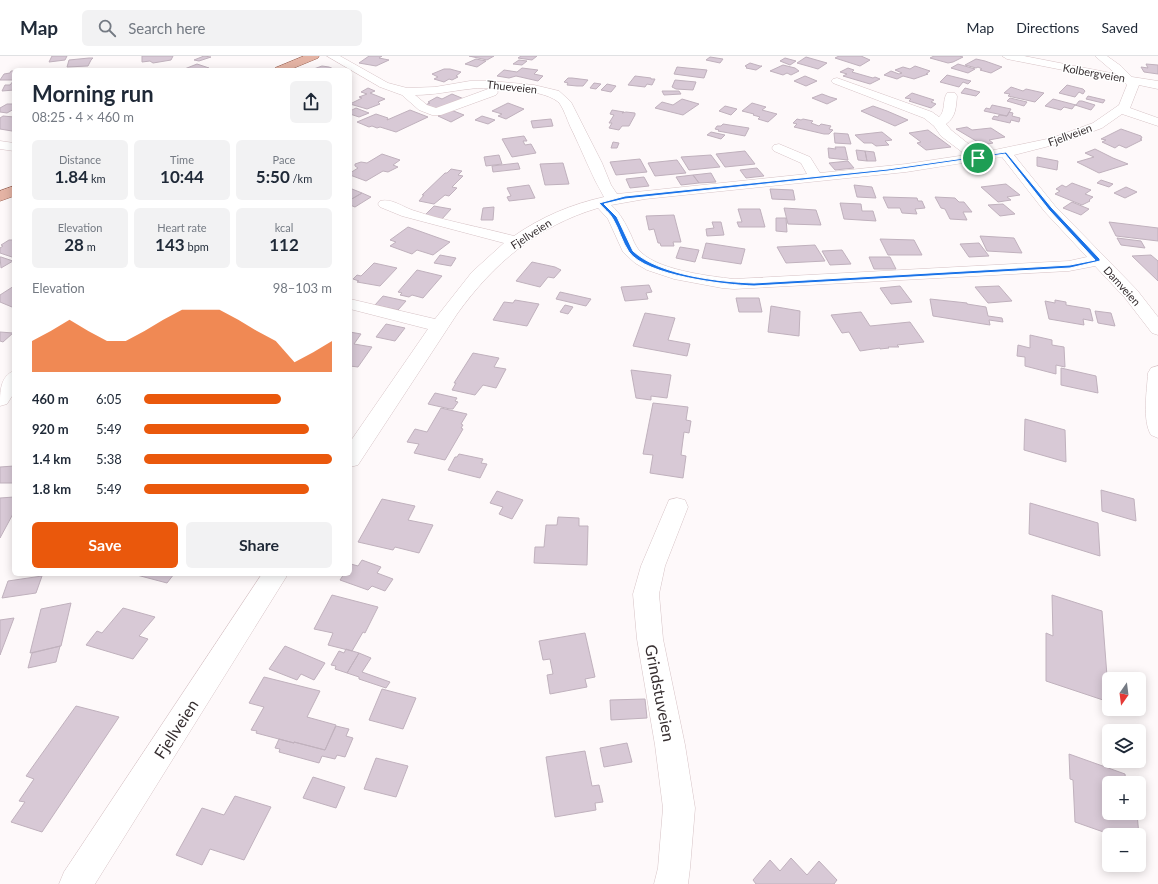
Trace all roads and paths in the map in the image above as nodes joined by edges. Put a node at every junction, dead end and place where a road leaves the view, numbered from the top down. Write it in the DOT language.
graph roads {
  1 [pos="314,56"];
  2 [pos="332,56"];
  3 [pos="1007,56"];
  4 [pos="1100,56"];
  5 [pos="285,68"];
  6 [pos="1129,80"];
  7 [pos="837,81"];
  8 [pos="1158,85"];
  9 [pos="510,86"];
  10 [pos="406,92"];
  11 [pos="951,96"];
  12 [pos="1122,110"];
  13 [pos="1158,122"];
  14 [pos="938,123"];
  15 [pos="778,148"];
  16 [pos="1006,153"];
  17 [pos="978,158"];
  18 [pos="814,178"];
  19 [pos="12,191"];
  20 [pos="0,197"];
  21 [pos="607,201"];
  22 [pos="385,204"];
  23 [pos="518,242"];
  24 [pos="1098,260"];
  25 [pos="352,304"];
  26 [pos="439,326"];
  27 [pos="1158,329"];
  28 [pos="1158,373"];
  29 [pos="12,381"];
  30 [pos="0,399"];
  31 [pos="1158,430"];
  32 [pos="352,456"];
  33 [pos="677,507"];
  34 [pos="275,576"];
  35 [pos="76,884"];
  36 [pos="671,884"];
  1 -- 5 [label="main road"];
  2 -- 10 [label="street, Thueveien"];
  3 -- 6 [label="street, Kolbergveien"];
  4 -- 6 [label="street"];
  6 -- 8 [label="street, Kolbergveien"];
  6 -- 12 [label="street, Fjellveien"];
  7 -- 14 [label="street"];
  9 -- 10 [label="street, Thueveien"];
  9 -- 10 [label="street"];
  9 -- 21 [label="street, Thueveien"];
  11 -- 14 [label="street"];
  12 -- 13 [label="street"];
  12 -- 16 [label="street, Fjellveien"];
  14 -- 17 [label="street"];
  15 -- 18 [label="street"];
  16 -- 17 [label="street, Fjellveien"];
  16 -- 24 [label="street, Damveien"];
  17 -- 18 [label="street, Fjellveien"];
  18 -- 21 [label="street, Fjellveien"];
  19 -- 20 [label="main road"];
  21 -- 23 [label="street, Fjellveien"];
  21 -- 24 [label="street, Thueveien"];
  22 -- 23 [label="street"];
  23 -- 26 [label="street, Fjellveien"];
  24 -- 27 [label="street, Damveien"];
  25 -- 26 [label="street"];
  26 -- 32 [label="street, Fjellveien"];
  28 -- 31 [label="street"];
  29 -- 30 [label="street"];
  33 -- 36 [label="street, Grindstuveien"];
  34 -- 35 [label="street, Fjellveien"];
}
